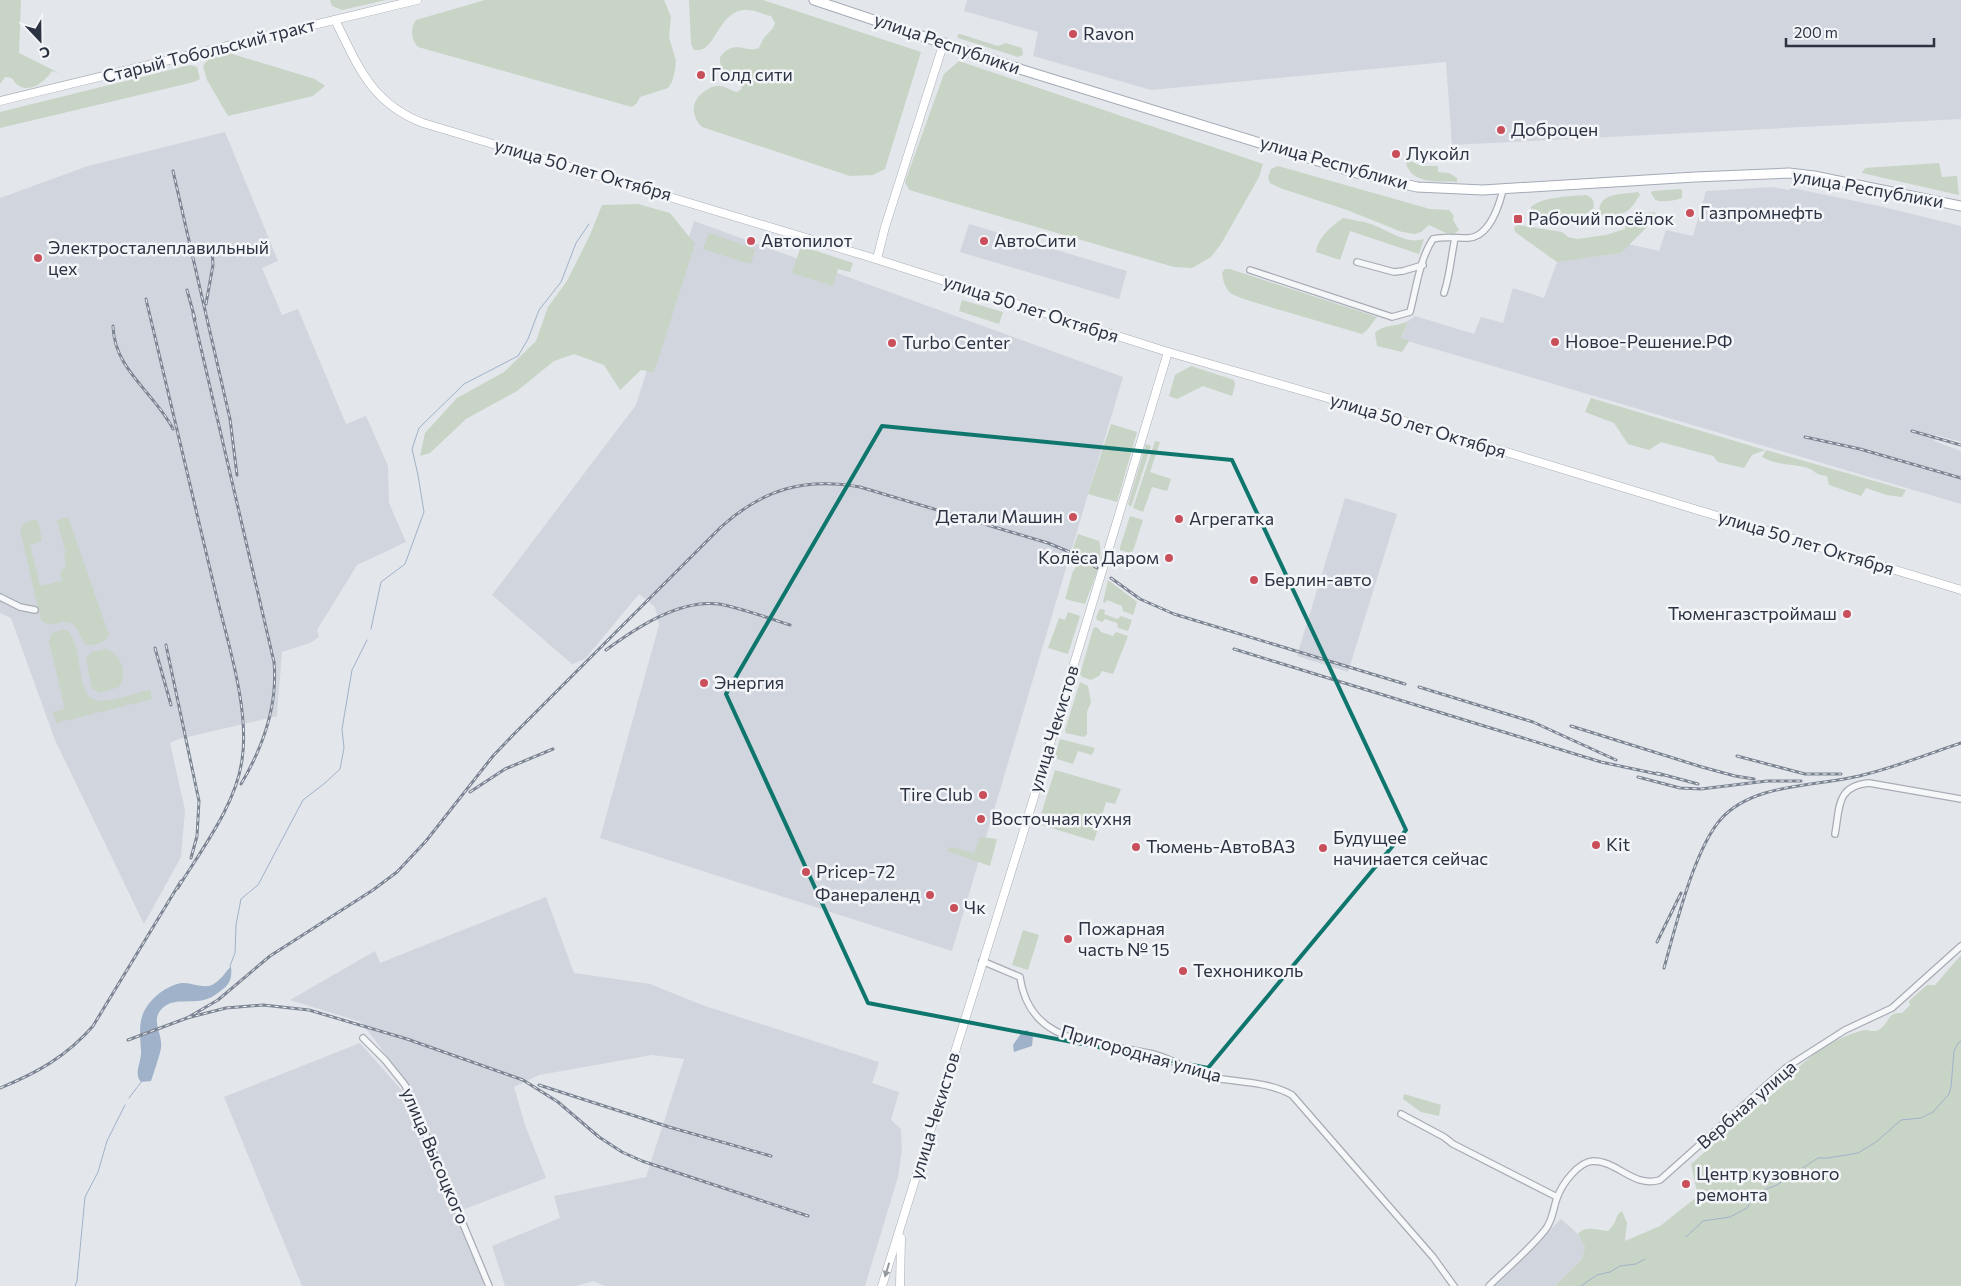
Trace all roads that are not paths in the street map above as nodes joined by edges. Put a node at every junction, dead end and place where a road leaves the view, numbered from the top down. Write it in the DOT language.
graph roads {
  1 [pos="418,0"];
  2 [pos="814,0"];
  3 [pos="335,20"];
  4 [pos="944,42"];
  5 [pos="0,101"];
  6 [pos="1503,190"];
  7 [pos="1961,206"];
  8 [pos="1455,238"];
  9 [pos="877,259"];
  10 [pos="1357,262"];
  11 [pos="1422,265"];
  12 [pos="1250,270"];
  13 [pos="1444,294"];
  14 [pos="1168,352"];
  15 [pos="1961,590"];
  16 [pos="0,597"];
  17 [pos="35,610"];
  18 [pos="1961,799"];
  19 [pos="1835,834"];
  20 [pos="1961,946"];
  21 [pos="982,961"];
  22 [pos="363,1038"];
  23 [pos="1400,1114"];
  24 [pos="1557,1197"];
  25 [pos="903,1221"];
  26 [pos="489,1286"];
  27 [pos="882,1286"];
  28 [pos="900,1286"];
  29 [pos="1454,1286"];
  30 [pos="1488,1286"];
  1 -- 3 [label="main road, Старый Тобольский тракт"];
  2 -- 4 [label="main road, улица Республики"];
  3 -- 5 [label="main road, Старый Тобольский тракт"];
  3 -- 9 [label="main road, улица 50 лет Октября"];
  4 -- 6 [label="main road, улица Республики"];
  4 -- 9 [label="main road"];
  6 -- 7 [label="main road, улица Республики"];
  6 -- 8 [label="street"];
  8 -- 11 [label="street"];
  8 -- 13 [label="street"];
  9 -- 14 [label="main road, улица 50 лет Октября"];
  10 -- 11 [label="street"];
  11 -- 12 [label="street"];
  14 -- 15 [label="main road, улица 50 лет Октября"];
  14 -- 21 [label="main road, улица Чекистов"];
  16 -- 17 [label="street"];
  18 -- 19 [label="street"];
  20 -- 24 [label="street, Вербная улица"];
  21 -- 25 [label="main road, улица Чекистов"];
  21 -- 29 [label="street, Пригородная улица"];
  22 -- 26 [label="street, улица Высоцкого"];
  23 -- 24 [label="street"];
  24 -- 30 [label="street"];
  25 -- 27 [label="main road, one-way"];
  25 -- 28 [label="main road"];
}
